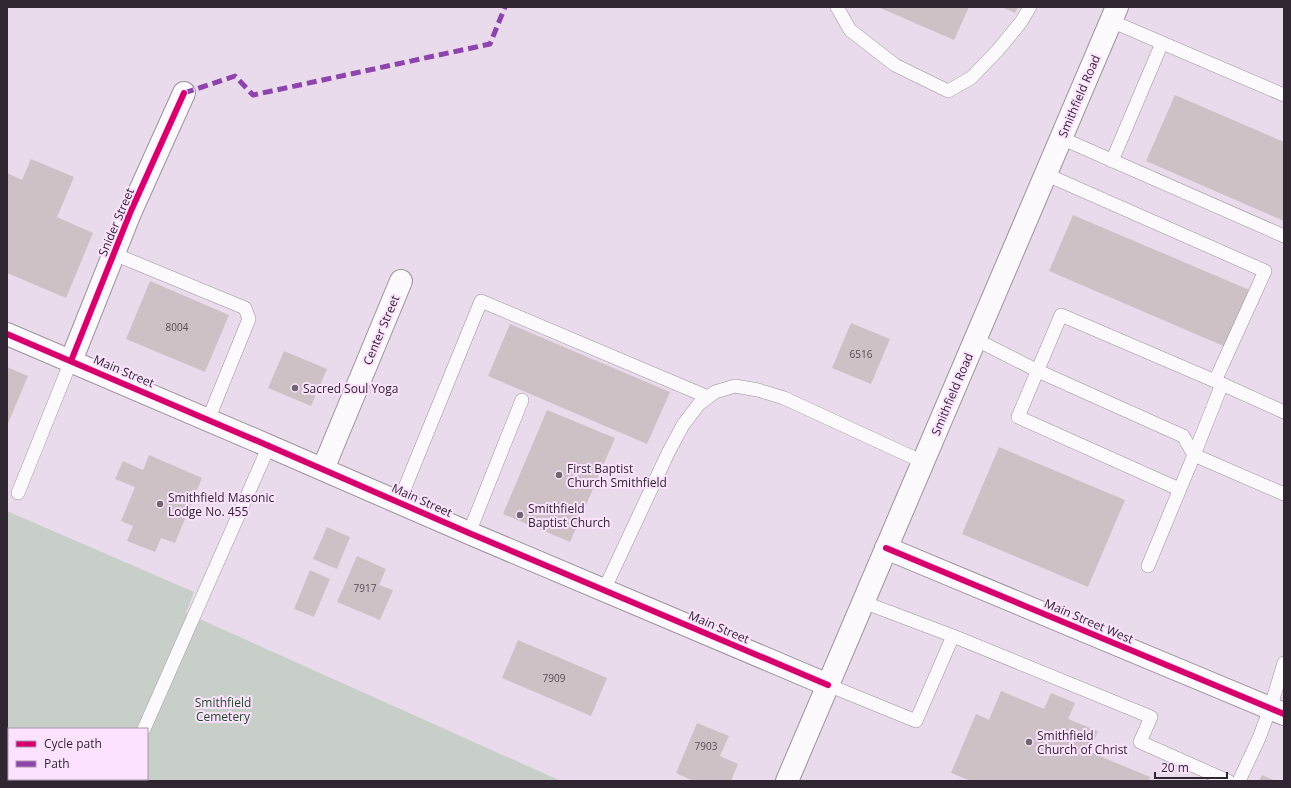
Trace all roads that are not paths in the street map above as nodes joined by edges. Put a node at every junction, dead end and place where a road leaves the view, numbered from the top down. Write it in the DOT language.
graph roads {
  1 [pos="837,7"];
  2 [pos="1030,7"];
  3 [pos="1114,14"];
  4 [pos="1162,43"];
  5 [pos="184,92"];
  6 [pos="1284,95"];
  7 [pos="1061,138"];
  8 [pos="1112,161"];
  9 [pos="1046,174"];
  10 [pos="1284,236"];
  11 [pos="114,254"];
  12 [pos="401,281"];
  13 [pos="7,334"];
  14 [pos="976,338"];
  15 [pos="71,360"];
  16 [pos="1038,371"];
  17 [pos="1218,383"];
  18 [pos="708,397"];
  19 [pos="522,400"];
  20 [pos="1284,412"];
  21 [pos="208,420"];
  22 [pos="269,446"];
  23 [pos="1194,455"];
  24 [pos="923,462"];
  25 [pos="323,469"];
  26 [pos="1179,489"];
  27 [pos="18,493"];
  28 [pos="1284,494"];
  29 [pos="399,502"];
  30 [pos="469,533"];
  31 [pos="886,548"];
  32 [pos="1148,566"];
  33 [pos="604,590"];
  34 [pos="863,602"];
  35 [pos="952,636"];
  36 [pos="1284,663"];
  37 [pos="828,685"];
  38 [pos="1277,712"];
  39 [pos="144,728"];
  40 [pos="787,781"];
  41 [pos="1228,781"];
  42 [pos="1239,781"];
  1 -- 2 [label="lane"];
  3 -- 4 [label="lane"];
  3 -- 7 [label="street, Smithfield Road"];
  4 -- 6 [label="lane"];
  4 -- 8 [label="lane"];
  5 -- 11 [label="street, Snider Street"];
  7 -- 8 [label="lane"];
  7 -- 9 [label="street, Smithfield Road"];
  8 -- 10 [label="lane"];
  9 -- 14 [label="street, Smithfield Road"];
  9 -- 17 [label="lane"];
  11 -- 15 [label="street, Snider Street"];
  11 -- 21 [label="lane"];
  12 -- 25 [label="street, Center Street"];
  13 -- 15 [label="street, Main Street"];
  14 -- 16 [label="lane"];
  14 -- 24 [label="street, Smithfield Road"];
  15 -- 21 [label="street, Main Street"];
  15 -- 27 [label="lane"];
  16 -- 17 [label="lane"];
  16 -- 23 [label="lane"];
  16 -- 26 [label="lane"];
  17 -- 20 [label="lane"];
  17 -- 23 [label="lane"];
  18 -- 24 [label="lane"];
  18 -- 29 [label="lane"];
  18 -- 33 [label="lane"];
  19 -- 30 [label="lane"];
  21 -- 22 [label="street, Main Street"];
  22 -- 25 [label="street, Main Street"];
  22 -- 39 [label="lane"];
  23 -- 26 [label="lane"];
  23 -- 28 [label="lane"];
  24 -- 31 [label="street, Smithfield Road"];
  25 -- 29 [label="street, Main Street"];
  26 -- 32 [label="lane"];
  29 -- 30 [label="street, Main Street"];
  30 -- 33 [label="street, Main Street"];
  31 -- 34 [label="street, Smithfield Road"];
  31 -- 38 [label="street, Main Street West"];
  33 -- 37 [label="street, Main Street"];
  34 -- 35 [label="lane"];
  34 -- 37 [label="street, Smithfield Road"];
  35 -- 37 [label="lane"];
  35 -- 41 [label="lane"];
  36 -- 38 [label="lane"];
  37 -- 40 [label="street, Smithfield Road"];
  38 -- 42 [label="lane"];
}
